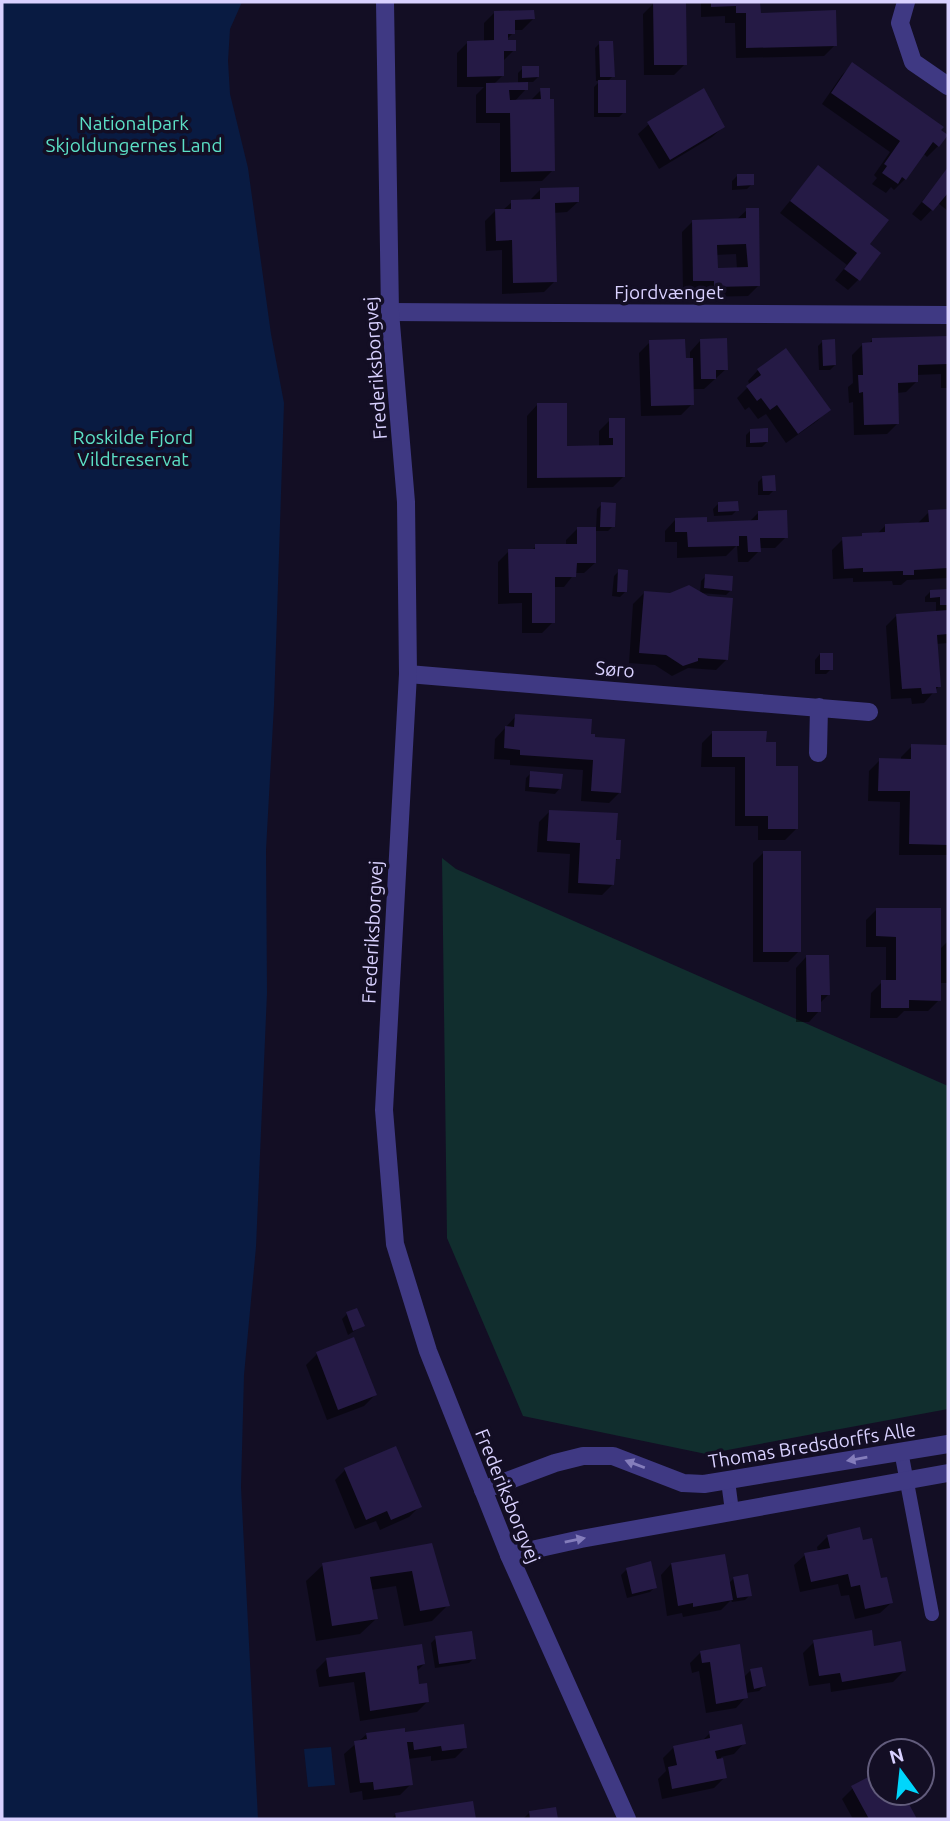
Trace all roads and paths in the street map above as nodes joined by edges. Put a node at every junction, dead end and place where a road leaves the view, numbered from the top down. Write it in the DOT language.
graph roads {
  1 [pos="385,2"];
  2 [pos="906,2"];
  3 [pos="948,86"];
  4 [pos="390,312"];
  5 [pos="948,315"];
  6 [pos="408,674"];
  7 [pos="819,707"];
  8 [pos="869,712"];
  9 [pos="818,753"];
  10 [pos="948,1444"];
  11 [pos="901,1451"];
  12 [pos="948,1473"];
  13 [pos="728,1481"];
  14 [pos="906,1481"];
  15 [pos="483,1490"];
  16 [pos="732,1511"];
  17 [pos="509,1555"];
  18 [pos="932,1614"];
  19 [pos="626,1819"];
  1 -- 4 [label="street, Frederiksborgvej"];
  2 -- 3 [label="street"];
  4 -- 5 [label="street, Fjordvænget"];
  4 -- 6 [label="street, Frederiksborgvej"];
  6 -- 7 [label="street, Søro"];
  6 -- 15 [label="street, Frederiksborgvej"];
  7 -- 8 [label="street, Søro"];
  7 -- 9 [label="street"];
  10 -- 11 [label="street, Thomas Bredsdorffs Alle"];
  11 -- 13 [label="street, Thomas Bredsdorffs Alle, one-way"];
  11 -- 14 [label="lane"];
  12 -- 14 [label="street"];
  13 -- 15 [label="street, Thomas Bredsdorffs Alle, one-way"];
  13 -- 16 [label="lane"];
  14 -- 16 [label="street"];
  14 -- 18 [label="lane"];
  15 -- 17 [label="street, Frederiksborgvej"];
  17 -- 16 [label="street, one-way"];
  17 -- 19 [label="street, Frederiksborgvej"];
}
